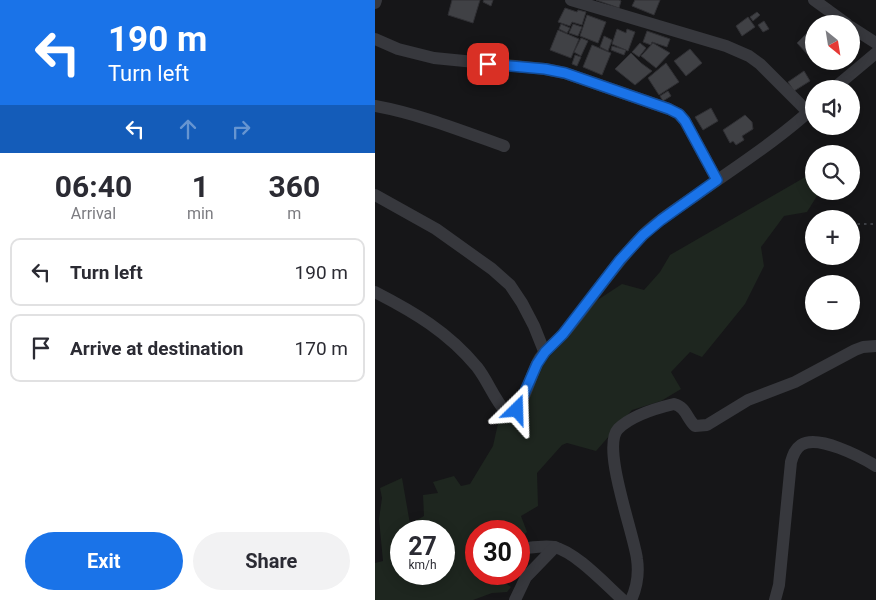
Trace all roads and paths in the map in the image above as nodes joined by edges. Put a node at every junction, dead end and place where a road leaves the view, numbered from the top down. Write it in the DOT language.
graph roads {
  1 [pos="571,0"];
  2 [pos="814,0"];
  3 [pos="835,15"];
  4 [pos="860,33"];
  5 [pos="375,39"];
  6 [pos="876,43"];
  7 [pos="876,53"];
  8 [pos="844,80"];
  9 [pos="805,105"];
  10 [pos="375,106"];
  11 [pos="805,115"];
  12 [pos="504,146"];
  13 [pos="717,180"];
  14 [pos="375,195"];
  15 [pos="860,224"];
  16 [pos="876,224"];
  17 [pos="375,292"];
  18 [pos="876,346"];
  19 [pos="545,352"];
  20 [pos="876,466"];
  21 [pos="555,547"];
  22 [pos="530,548"];
  23 [pos="515,600"];
  24 [pos="623,600"];
  25 [pos="631,600"];
  26 [pos="775,600"];
  1 -- 9 [label="street"];
  2 -- 3 [label="street"];
  4 -- 6 [label="street"];
  5 -- 13 [label="street"];
  7 -- 8 [label="street"];
  10 -- 12 [label="street"];
  11 -- 13 [label="street"];
  13 -- 19 [label="street"];
  14 -- 19 [label="street"];
  15 -- 16 [label="path"];
  17 -- 19 [label="street"];
  18 -- 25 [label="street"];
  20 -- 26 [label="street"];
  21 -- 22 [label="street"];
  21 -- 23 [label="street"];
  21 -- 24 [label="street"];
}
